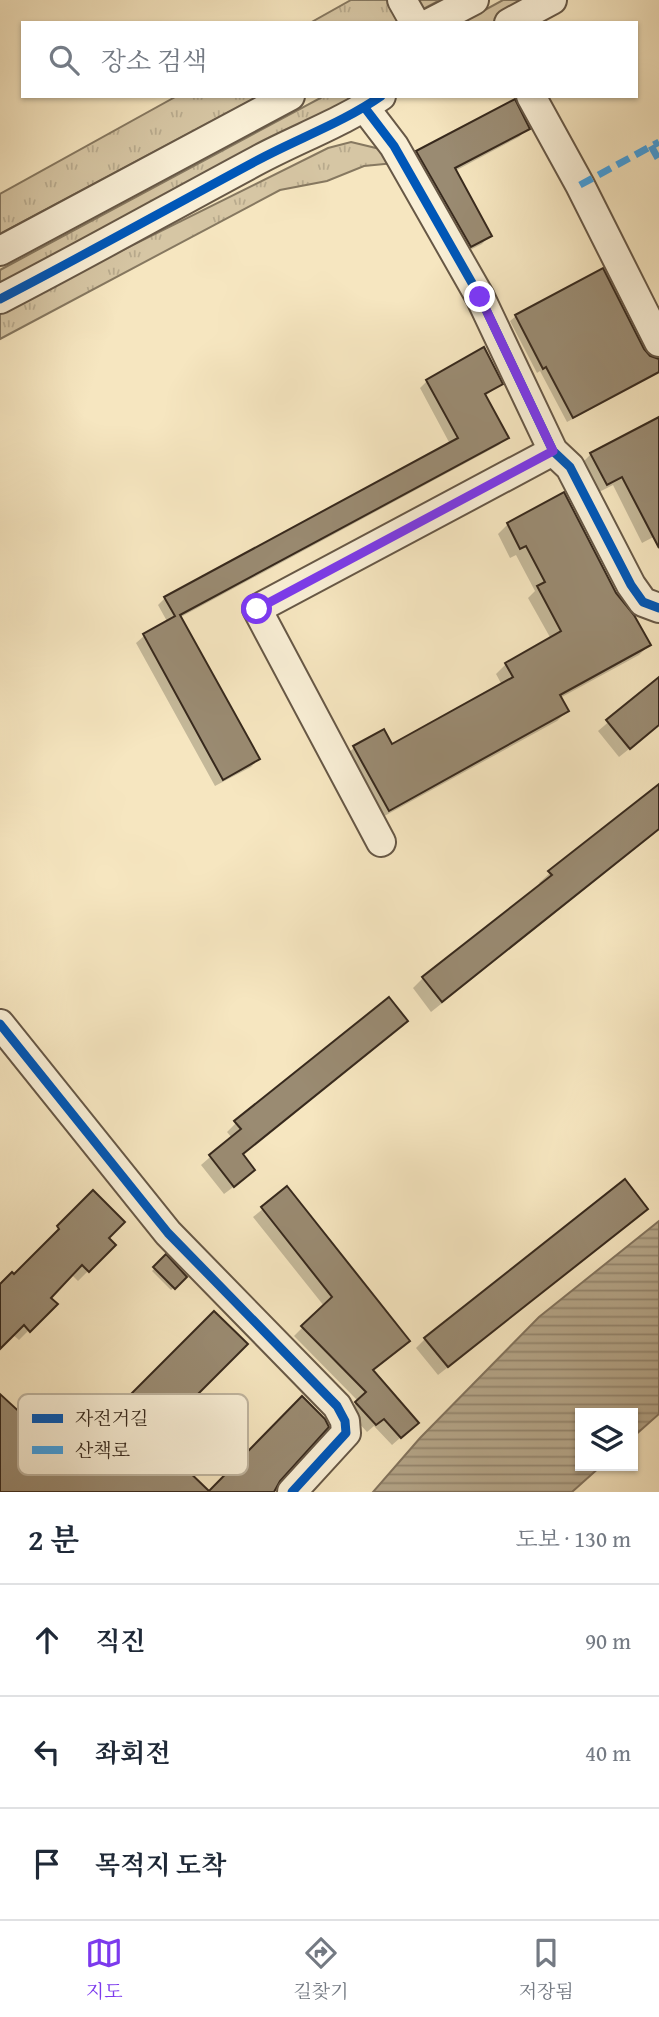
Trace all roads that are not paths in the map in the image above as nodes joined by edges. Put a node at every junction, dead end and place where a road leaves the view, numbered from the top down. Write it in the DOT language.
graph roads {
  1 [pos="402,0"];
  2 [pos="474,0"];
  3 [pos="552,0"];
  4 [pos="414,21"];
  5 [pos="434,21"];
  6 [pos="513,21"];
  7 [pos="286,98"];
  8 [pos="532,98"];
  9 [pos="373,102"];
  10 [pos="0,251"];
  11 [pos="0,299"];
  12 [pos="659,342"];
  13 [pos="553,451"];
  14 [pos="659,608"];
  15 [pos="381,842"];
  16 [pos="0,1024"];
  17 [pos="292,1492"];
  1 -- 4 [label="street"];
  2 -- 5 [label="street"];
  3 -- 6 [label="street"];
  7 -- 10 [label="street"];
  8 -- 12 [label="street"];
  9 -- 11 [label="street"];
  9 -- 13 [label="street"];
  13 -- 14 [label="street"];
  13 -- 15 [label="street"];
  16 -- 17 [label="street"];
}
